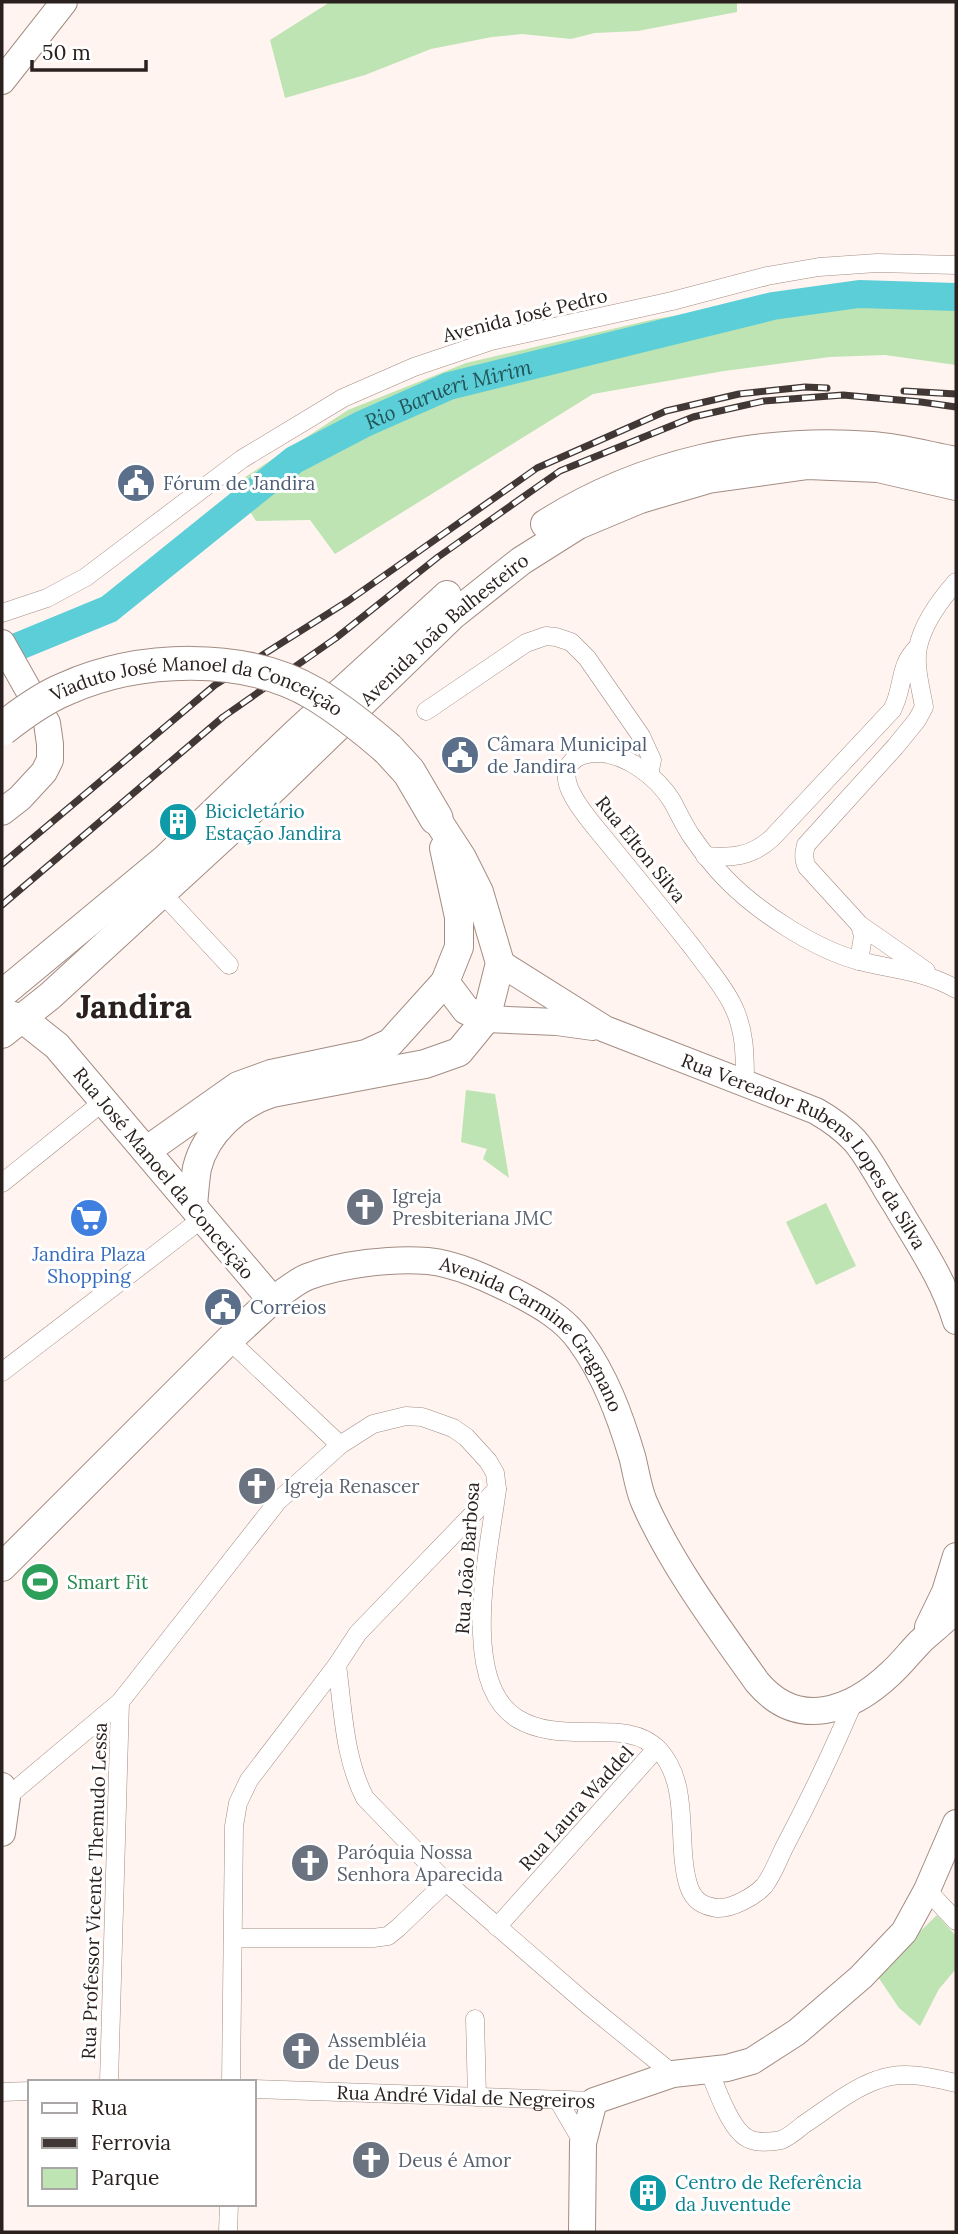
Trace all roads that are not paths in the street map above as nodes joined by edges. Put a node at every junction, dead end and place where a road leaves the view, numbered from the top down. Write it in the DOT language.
graph roads {
  1 [pos="64,2"];
  2 [pos="2,81"];
  3 [pos="956,265"];
  4 [pos="956,461"];
  5 [pos="956,486"];
  6 [pos="956,582"];
  7 [pos="2,613"];
  8 [pos="2,643"];
  9 [pos="917,648"];
  10 [pos="426,711"];
  11 [pos="2,729"];
  12 [pos="649,775"];
  13 [pos="2,812"];
  14 [pos="436,818"];
  15 [pos="705,856"];
  16 [pos="162,893"];
  17 [pos="860,925"];
  18 [pos="458,947"];
  19 [pos="859,961"];
  20 [pos="499,963"];
  21 [pos="229,965"];
  22 [pos="936,978"];
  23 [pos="445,982"];
  24 [pos="956,989"];
  25 [pos="2,995"];
  26 [pos="50,996"];
  27 [pos="486,1019"];
  28 [pos="9,1022"];
  29 [pos="605,1029"];
  30 [pos="57,1046"];
  31 [pos="745,1082"];
  32 [pos="104,1101"];
  33 [pos="146,1151"];
  34 [pos="2,1183"];
  35 [pos="198,1212"];
  36 [pos="272,1300"];
  37 [pos="956,1321"];
  38 [pos="229,1340"];
  39 [pos="2,1372"];
  40 [pos="340,1445"];
  41 [pos="497,1489"];
  42 [pos="956,1556"];
  43 [pos="2,1567"];
  44 [pos="956,1609"];
  45 [pos="921,1641"];
  46 [pos="337,1665"];
  47 [pos="854,1701"];
  48 [pos="120,1702"];
  49 [pos="657,1748"];
  50 [pos="4,1792"];
  51 [pos="956,1823"];
  52 [pos="2,1833"];
  53 [pos="446,1882"];
  54 [pos="927,1890"];
  55 [pos="956,1921"];
  56 [pos="497,1927"];
  57 [pos="233,1938"];
  58 [pos="475,2019"];
  59 [pos="709,2070"];
  60 [pos="673,2074"];
  61 [pos="109,2080"];
  62 [pos="231,2080"];
  63 [pos="956,2082"];
  64 [pos="256,2089"];
  65 [pos="28,2091"];
  66 [pos="2,2092"];
  67 [pos="477,2097"];
  68 [pos="558,2100"];
  69 [pos="594,2101"];
  70 [pos="583,2143"];
  71 [pos="229,2206"];
  72 [pos="229,2232"];
  73 [pos="582,2232"];
  1 -- 2 [label="street"];
  3 -- 7 [label="street, Avenida José Pedro"];
  4 -- 25 [label="main road, Avenida João Balhesteiro"];
  5 -- 16 [label="main road, Avenida João Balhesteiro"];
  6 -- 9 [label="street"];
  8 -- 13 [label="street"];
  9 -- 15 [label="street"];
  9 -- 17 [label="street"];
  10 -- 12 [label="street"];
  11 -- 14 [label="highway, Viaduto José Manoel da Conceição, bridge"];
  12 -- 15 [label="street, Rua Elton Silva"];
  12 -- 31 [label="street, Rua Elton Silva"];
  14 -- 18 [label="main road"];
  14 -- 20 [label="main road"];
  15 -- 19 [label="street, Rua Elton Silva"];
  16 -- 21 [label="street"];
  16 -- 26 [label="main road, Avenida João Balhesteiro"];
  17 -- 19 [label="street"];
  17 -- 22 [label="street"];
  18 -- 20 [label="main road, Rua Vereador Rubens Lopes da Silva"];
  18 -- 23 [label="main road"];
  19 -- 22 [label="street, Rua Elton Silva"];
  20 -- 27 [label="main road"];
  20 -- 29 [label="street, Rua Vereador Rubens Lopes da Silva"];
  22 -- 24 [label="street, Rua Elton Silva"];
  23 -- 27 [label="main road"];
  23 -- 33 [label="main road"];
  26 -- 28 [label="main road, Avenida João Balhesteiro"];
  26 -- 30 [label="main road"];
  27 -- 29 [label="street, Rua Vereador Rubens Lopes da Silva"];
  27 -- 35 [label="main road"];
  28 -- 30 [label="main road, Rua José Manoel da Conceição"];
  29 -- 31 [label="street, Rua Vereador Rubens Lopes da Silva"];
  30 -- 32 [label="main road, Rua José Manoel da Conceição"];
  31 -- 37 [label="street, Rua Vereador Rubens Lopes da Silva"];
  32 -- 33 [label="main road, Rua José Manoel da Conceição"];
  32 -- 34 [label="street"];
  33 -- 35 [label="main road, Rua José Manoel da Conceição"];
  35 -- 36 [label="main road, Rua José Manoel da Conceição"];
  35 -- 39 [label="street"];
  36 -- 38 [label="main road, Avenida Carmine Gragnano"];
  36 -- 47 [label="street, Avenida Carmine Gragnano"];
  38 -- 40 [label="street"];
  38 -- 43 [label="main road, Avenida Carmine Gragnano"];
  40 -- 41 [label="street, Rua João Barbosa"];
  40 -- 48 [label="street, Rua João Barbosa"];
  41 -- 46 [label="street"];
  41 -- 49 [label="street, Rua João Barbosa"];
  42 -- 45 [label="street"];
  44 -- 45 [label="street, Avenida Carmine Gragnano"];
  45 -- 47 [label="street, Avenida Carmine Gragnano"];
  46 -- 53 [label="street"];
  46 -- 57 [label="street"];
  47 -- 49 [label="street"];
  48 -- 50 [label="street, Rua João Barbosa"];
  48 -- 61 [label="street, Rua Professor Vicente Themudo Lessa"];
  49 -- 56 [label="street, Rua Laura Waddel"];
  50 -- 52 [label="street"];
  51 -- 54 [label="street, Rua André Vidal de Negreiros"];
  53 -- 56 [label="street"];
  53 -- 57 [label="street"];
  54 -- 55 [label="street"];
  54 -- 59 [label="street, Rua André Vidal de Negreiros"];
  56 -- 60 [label="street"];
  57 -- 62 [label="street"];
  58 -- 67 [label="street"];
  59 -- 60 [label="street, Rua André Vidal de Negreiros"];
  59 -- 63 [label="street"];
  60 -- 69 [label="street, Rua André Vidal de Negreiros"];
  64 -- 67 [label="street, Rua André Vidal de Negreiros"];
  65 -- 66 [label="street"];
  67 -- 68 [label="street, Rua André Vidal de Negreiros"];
  68 -- 69 [label="street, Rua André Vidal de Negreiros"];
  68 -- 70 [label="street"];
  69 -- 70 [label="street"];
  70 -- 73 [label="street"];
  71 -- 72 [label="street"];
}
